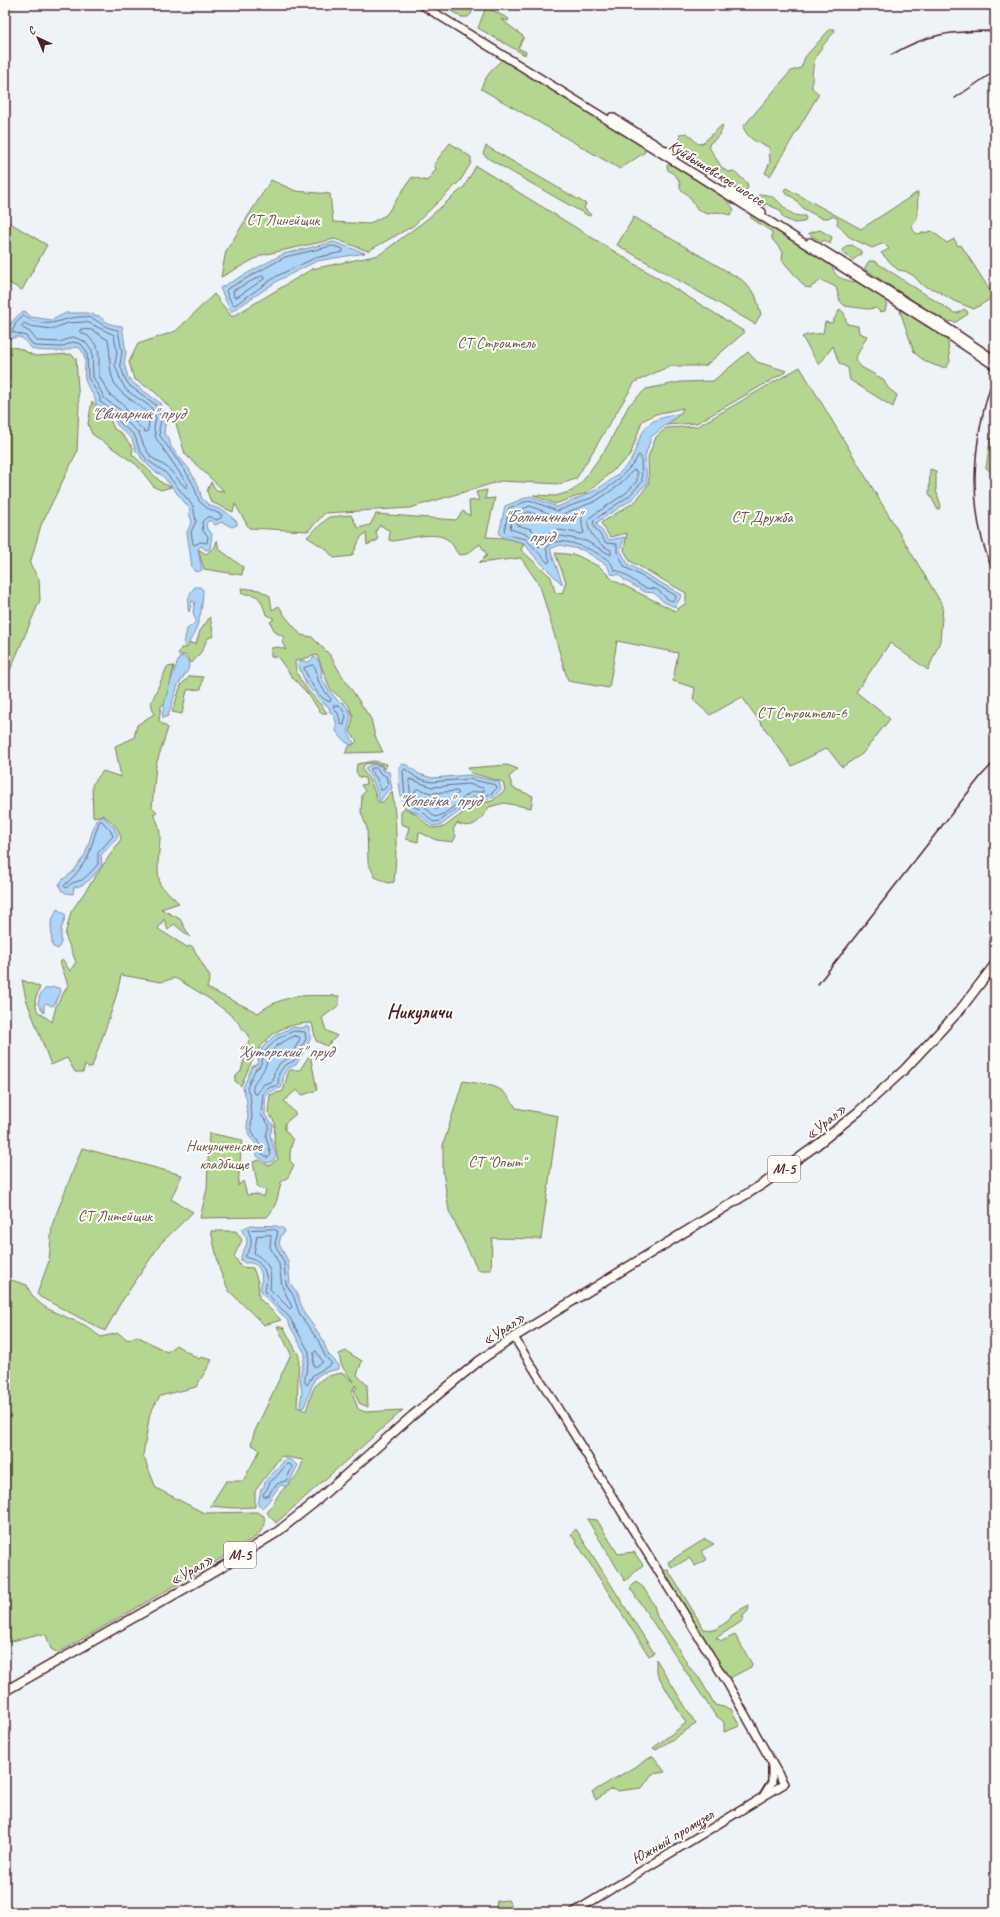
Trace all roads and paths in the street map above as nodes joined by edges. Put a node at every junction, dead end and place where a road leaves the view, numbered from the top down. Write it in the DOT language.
graph roads {
  1 [pos="422,5"];
  2 [pos="431,5"];
  3 [pos="955,336"];
  4 [pos="995,360"];
  5 [pos="995,366"];
  6 [pos="995,964"];
  7 [pos="514,1337"];
  8 [pos="5,1691"];
  9 [pos="772,1762"];
  10 [pos="760,1800"];
  11 [pos="574,1912"];
  1 -- 3 [label="main road, Куйбышевское шоссе"];
  2 -- 3 [label="main road, Куйбышевское шоссе"];
  3 -- 4 [label="main road, Куйбышевское шоссе"];
  3 -- 5 [label="main road, Куйбышевское шоссе"];
  6 -- 7 [label="highway, «Урал» / М-5"];
  7 -- 8 [label="highway, «Урал» / М-5"];
  7 -- 9 [label="main road"];
  9 -- 10 [label="main road"];
  9 -- 10 [label="main road, Южный промузел"];
  10 -- 11 [label="main road, Южный промузел"];
}
